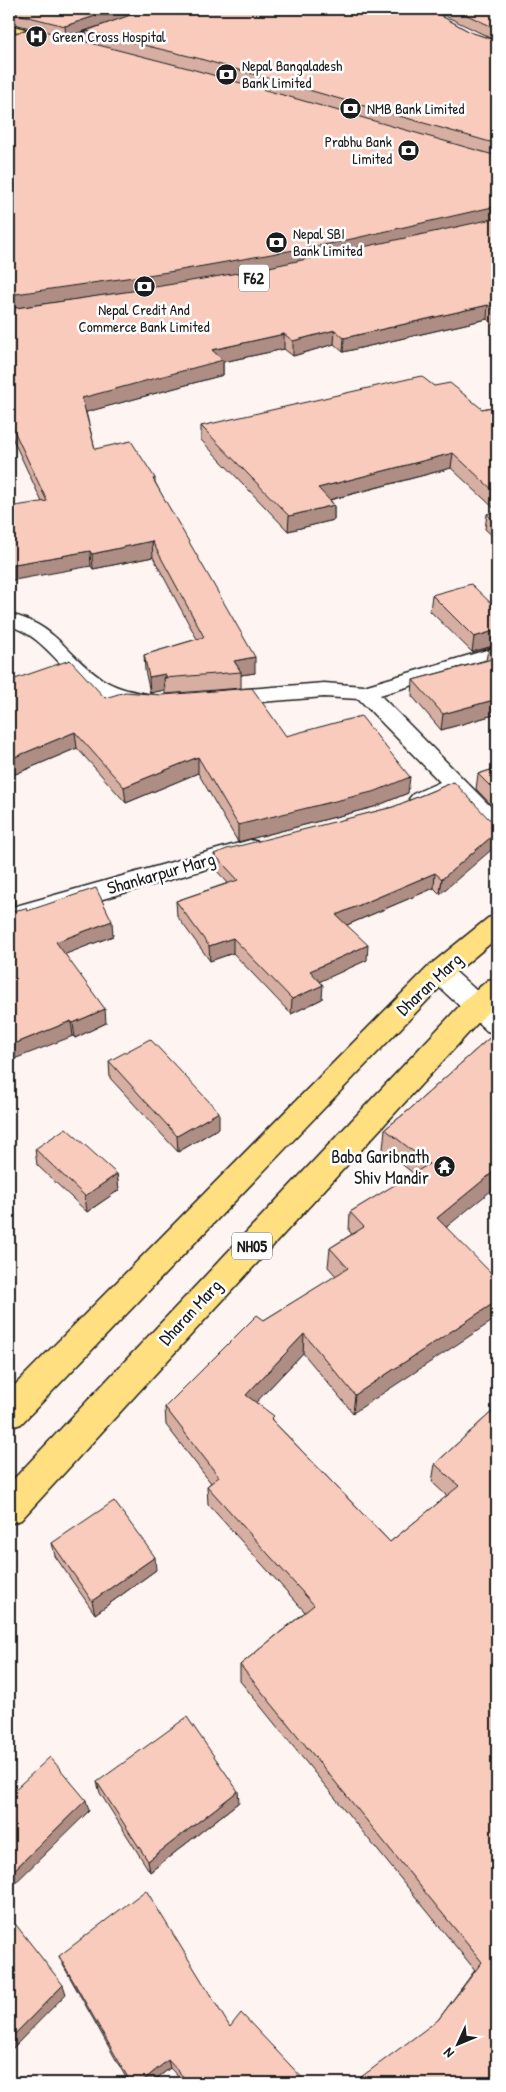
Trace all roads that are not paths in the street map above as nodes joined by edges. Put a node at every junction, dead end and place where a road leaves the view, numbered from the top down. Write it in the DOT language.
graph roads {
  1 [pos="162,9"];
  2 [pos="179,9"];
  3 [pos="9,28"];
  4 [pos="33,34"];
  5 [pos="17,40"];
  6 [pos="68,43"];
  7 [pos="86,48"];
  8 [pos="9,620"];
  9 [pos="497,653"];
  10 [pos="365,693"];
  11 [pos="456,784"];
  12 [pos="401,807"];
  13 [pos="497,827"];
  14 [pos="272,843"];
  15 [pos="9,917"];
  16 [pos="497,924"];
  17 [pos="439,972"];
  18 [pos="490,1005"];
  19 [pos="9,1413"];
  20 [pos="9,1508"];
  1 -- 2 [label="street"];
  1 -- 6 [label="street"];
  3 -- 4 [label="main road"];
  4 -- 5 [label="street"];
  4 -- 6 [label="main road"];
  6 -- 7 [label="main road"];
  8 -- 10 [label="street"];
  9 -- 10 [label="street"];
  10 -- 11 [label="street"];
  11 -- 12 [label="street"];
  11 -- 13 [label="street"];
  14 -- 15 [label="street, Shankarpur Marg"];
  16 -- 17 [label="main road, Dharan Marg"];
  17 -- 18 [label="street"];
  17 -- 19 [label="main road, Dharan Marg"];
  18 -- 20 [label="main road, Dharan Marg / NH05"];
}
